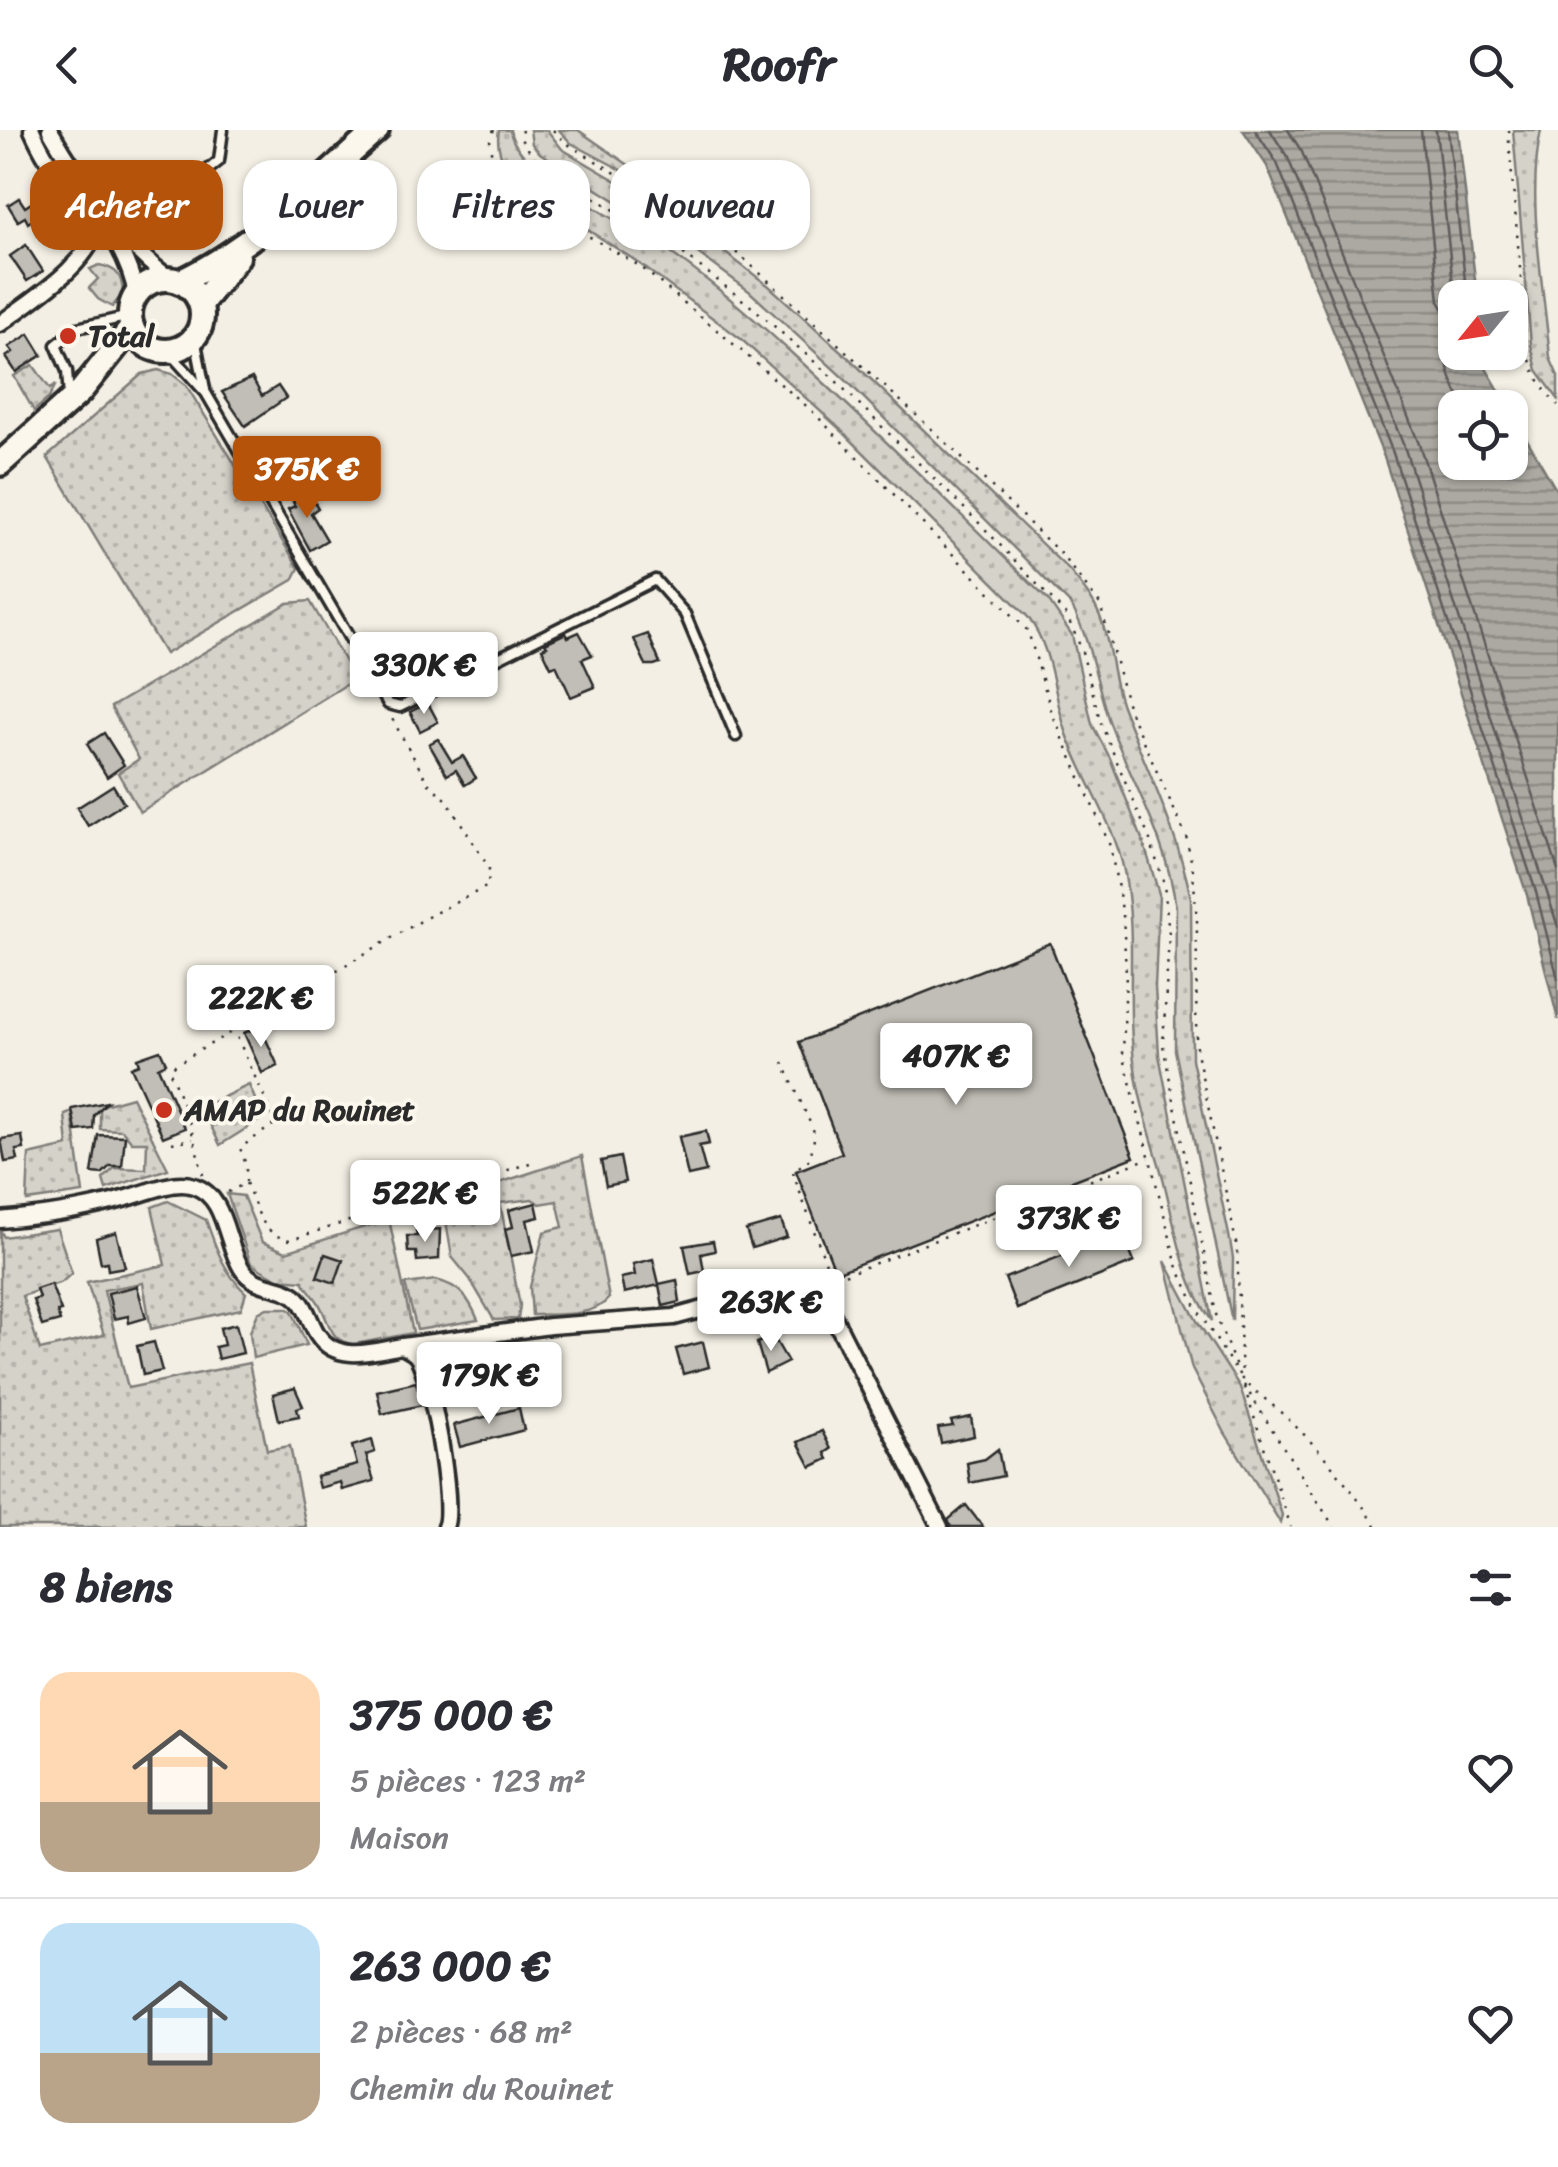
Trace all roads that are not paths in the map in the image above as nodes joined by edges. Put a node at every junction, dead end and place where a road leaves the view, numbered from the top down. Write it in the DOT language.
graph roads {
  1 [pos="32,130"];
  2 [pos="50,130"];
  3 [pos="223,130"];
  4 [pos="377,130"];
  5 [pos="46,160"];
  6 [pos="68,160"];
  7 [pos="220,160"];
  8 [pos="343,160"];
  9 [pos="243,244"];
  10 [pos="88,250"];
  11 [pos="118,250"];
  12 [pos="138,250"];
  13 [pos="245,250"];
  14 [pos="175,280"];
  15 [pos="200,304"];
  16 [pos="133,313"];
  17 [pos="0,324"];
  18 [pos="194,338"];
  19 [pos="159,350"];
  20 [pos="206,393"];
  21 [pos="75,396"];
  22 [pos="0,464"];
  23 [pos="736,736"];
  24 [pos="0,1220"];
  25 [pos="402,1346"];
  26 [pos="445,1527"];
  27 [pos="940,1527"];
  1 -- 5 [label="street"];
  2 -- 6 [label="street"];
  3 -- 7 [label="lane"];
  4 -- 8 [label="main road"];
  9 -- 14 [label="main road"];
  10 -- 17 [label="street"];
  11 -- 16 [label="street"];
  12 -- 14 [label="street"];
  13 -- 15 [label="main road"];
  14 -- 15 [label="main road"];
  14 -- 16 [label="main road"];
  15 -- 18 [label="main road"];
  16 -- 19 [label="main road"];
  16 -- 21 [label="main road"];
  16 -- 21 [label="lane"];
  18 -- 19 [label="main road"];
  18 -- 20 [label="lane"];
  19 -- 20 [label="lane"];
  19 -- 21 [label="main road"];
  20 -- 23 [label="lane"];
  21 -- 22 [label="main road"];
  24 -- 25 [label="street"];
  25 -- 26 [label="street"];
  25 -- 27 [label="street"];
}
